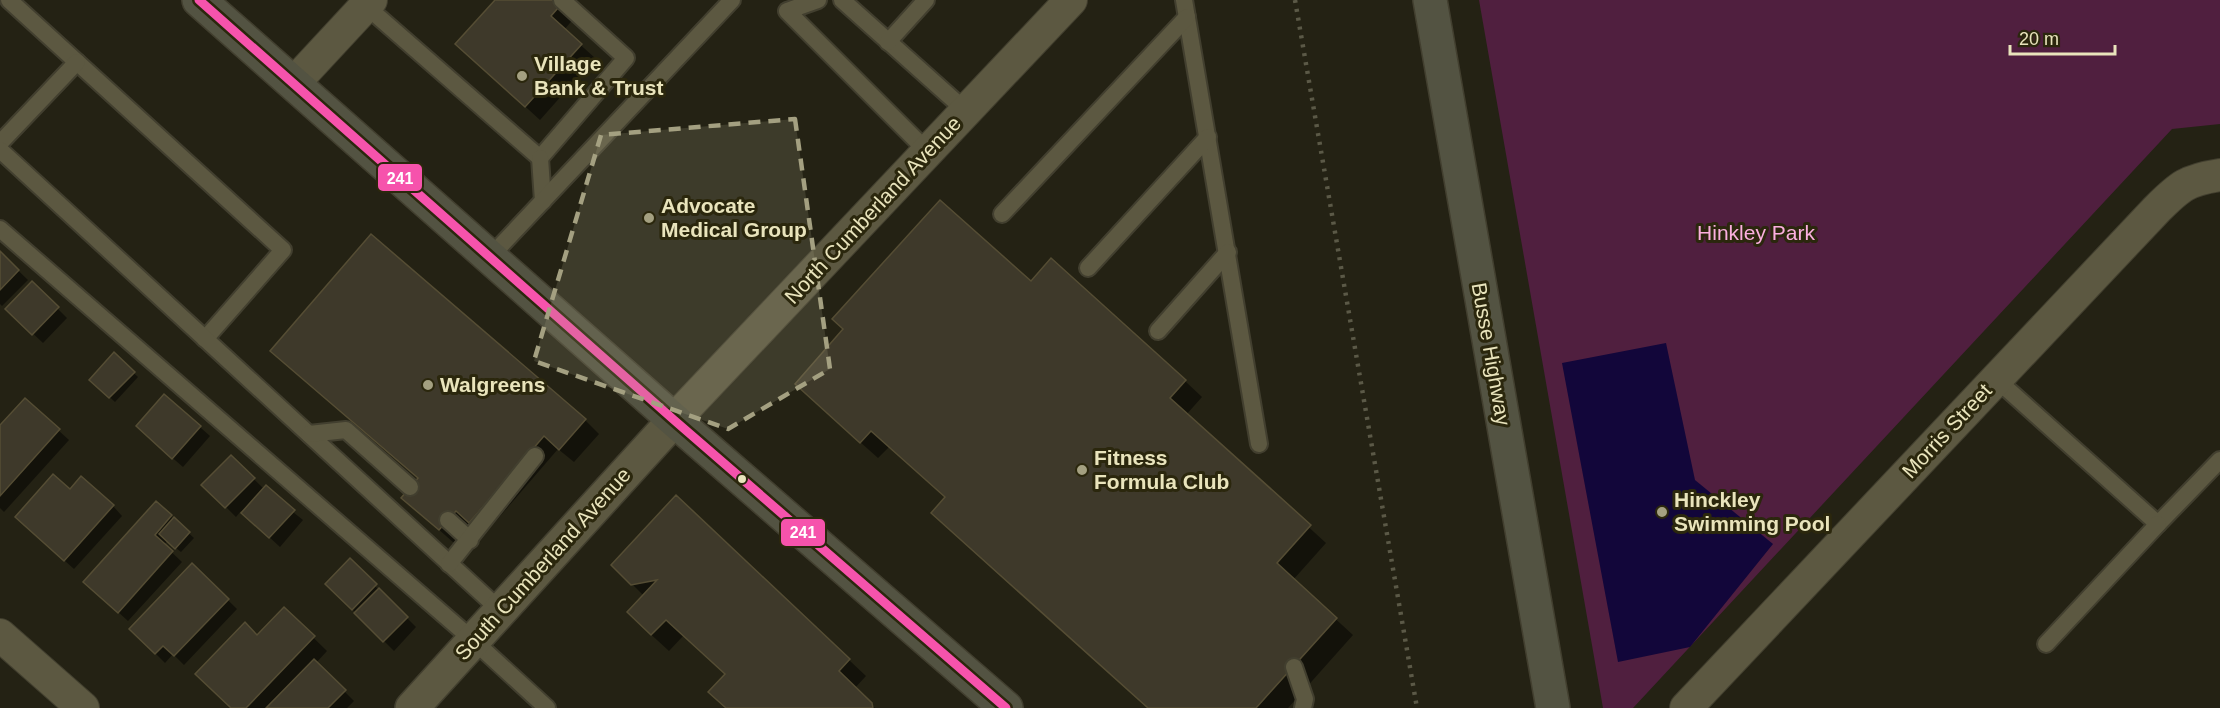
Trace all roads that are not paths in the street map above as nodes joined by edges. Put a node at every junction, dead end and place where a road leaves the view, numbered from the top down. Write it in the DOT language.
graph roads {
  1 [pos="9,0"];
  2 [pos="199,0"];
  3 [pos="562,0"];
  4 [pos="732,0"];
  5 [pos="818,0"];
  6 [pos="842,0"];
  7 [pos="926,0"];
  8 [pos="1071,0"];
  9 [pos="1184,0"];
  10 [pos="1430,0"];
  11 [pos="369,3"];
  12 [pos="1187,17"];
  13 [pos="888,42"];
  14 [pos="77,62"];
  15 [pos="294,83"];
  16 [pos="966,111"];
  17 [pos="1208,137"];
  18 [pos="0,143"];
  19 [pos="0,150"];
  20 [pos="928,152"];
  21 [pos="540,158"];
  22 [pos="2220,175"];
  23 [pos="543,201"];
  24 [pos="1002,213"];
  25 [pos="0,229"];
  26 [pos="1228,252"];
  27 [pos="491,256"];
  28 [pos="1088,268"];
  29 [pos="1158,331"];
  30 [pos="205,339"];
  31 [pos="1996,379"];
  32 [pos="675,420"];
  33 [pos="309,434"];
  34 [pos="1259,444"];
  35 [pos="535,456"];
  36 [pos="2220,460"];
  37 [pos="410,487"];
  38 [pos="448,520"];
  39 [pos="2158,524"];
  40 [pos="470,540"];
  41 [pos="449,564"];
  42 [pos="501,611"];
  43 [pos="0,635"];
  44 [pos="474,640"];
  45 [pos="2046,645"];
  46 [pos="1293,667"];
  47 [pos="83,708"];
  48 [pos="412,708"];
  49 [pos="547,708"];
  50 [pos="1006,708"];
  51 [pos="1303,708"];
  52 [pos="1552,708"];
  53 [pos="1686,708"];
  1 -- 14 [label="lane"];
  2 -- 15 [label="main road"];
  3 -- 21 [label="lane"];
  4 -- 23 [label="lane"];
  5 -- 20 [label="lane"];
  6 -- 13 [label="lane"];
  7 -- 13 [label="lane"];
  8 -- 16 [label="street, North Cumberland Avenue"];
  9 -- 12 [label="lane"];
  10 -- 52 [label="main road, Busse Highway"];
  11 -- 15 [label="street"];
  11 -- 21 [label="lane"];
  12 -- 17 [label="lane"];
  12 -- 24 [label="lane"];
  13 -- 16 [label="lane"];
  14 -- 18 [label="lane"];
  14 -- 30 [label="lane"];
  15 -- 27 [label="main road"];
  16 -- 20 [label="street, North Cumberland Avenue"];
  17 -- 26 [label="lane"];
  17 -- 28 [label="lane"];
  19 -- 30 [label="lane"];
  20 -- 32 [label="street, North Cumberland Avenue"];
  21 -- 23 [label="lane"];
  22 -- 31 [label="street, Morris Street"];
  23 -- 27 [label="lane"];
  25 -- 44 [label="lane"];
  26 -- 29 [label="lane"];
  26 -- 34 [label="lane"];
  27 -- 32 [label="main road"];
  30 -- 33 [label="lane"];
  31 -- 39 [label="lane"];
  31 -- 53 [label="street, Morris Street"];
  32 -- 42 [label="street, South Cumberland Avenue"];
  32 -- 50 [label="main road"];
  33 -- 37 [label="lane"];
  33 -- 41 [label="lane"];
  35 -- 40 [label="lane"];
  36 -- 39 [label="lane"];
  38 -- 40 [label="lane"];
  39 -- 45 [label="lane"];
  40 -- 41 [label="lane"];
  41 -- 42 [label="lane"];
  42 -- 44 [label="street, South Cumberland Avenue"];
  43 -- 47 [label="street"];
  44 -- 48 [label="street, South Cumberland Avenue"];
  44 -- 49 [label="lane"];
  46 -- 51 [label="lane"];
}
